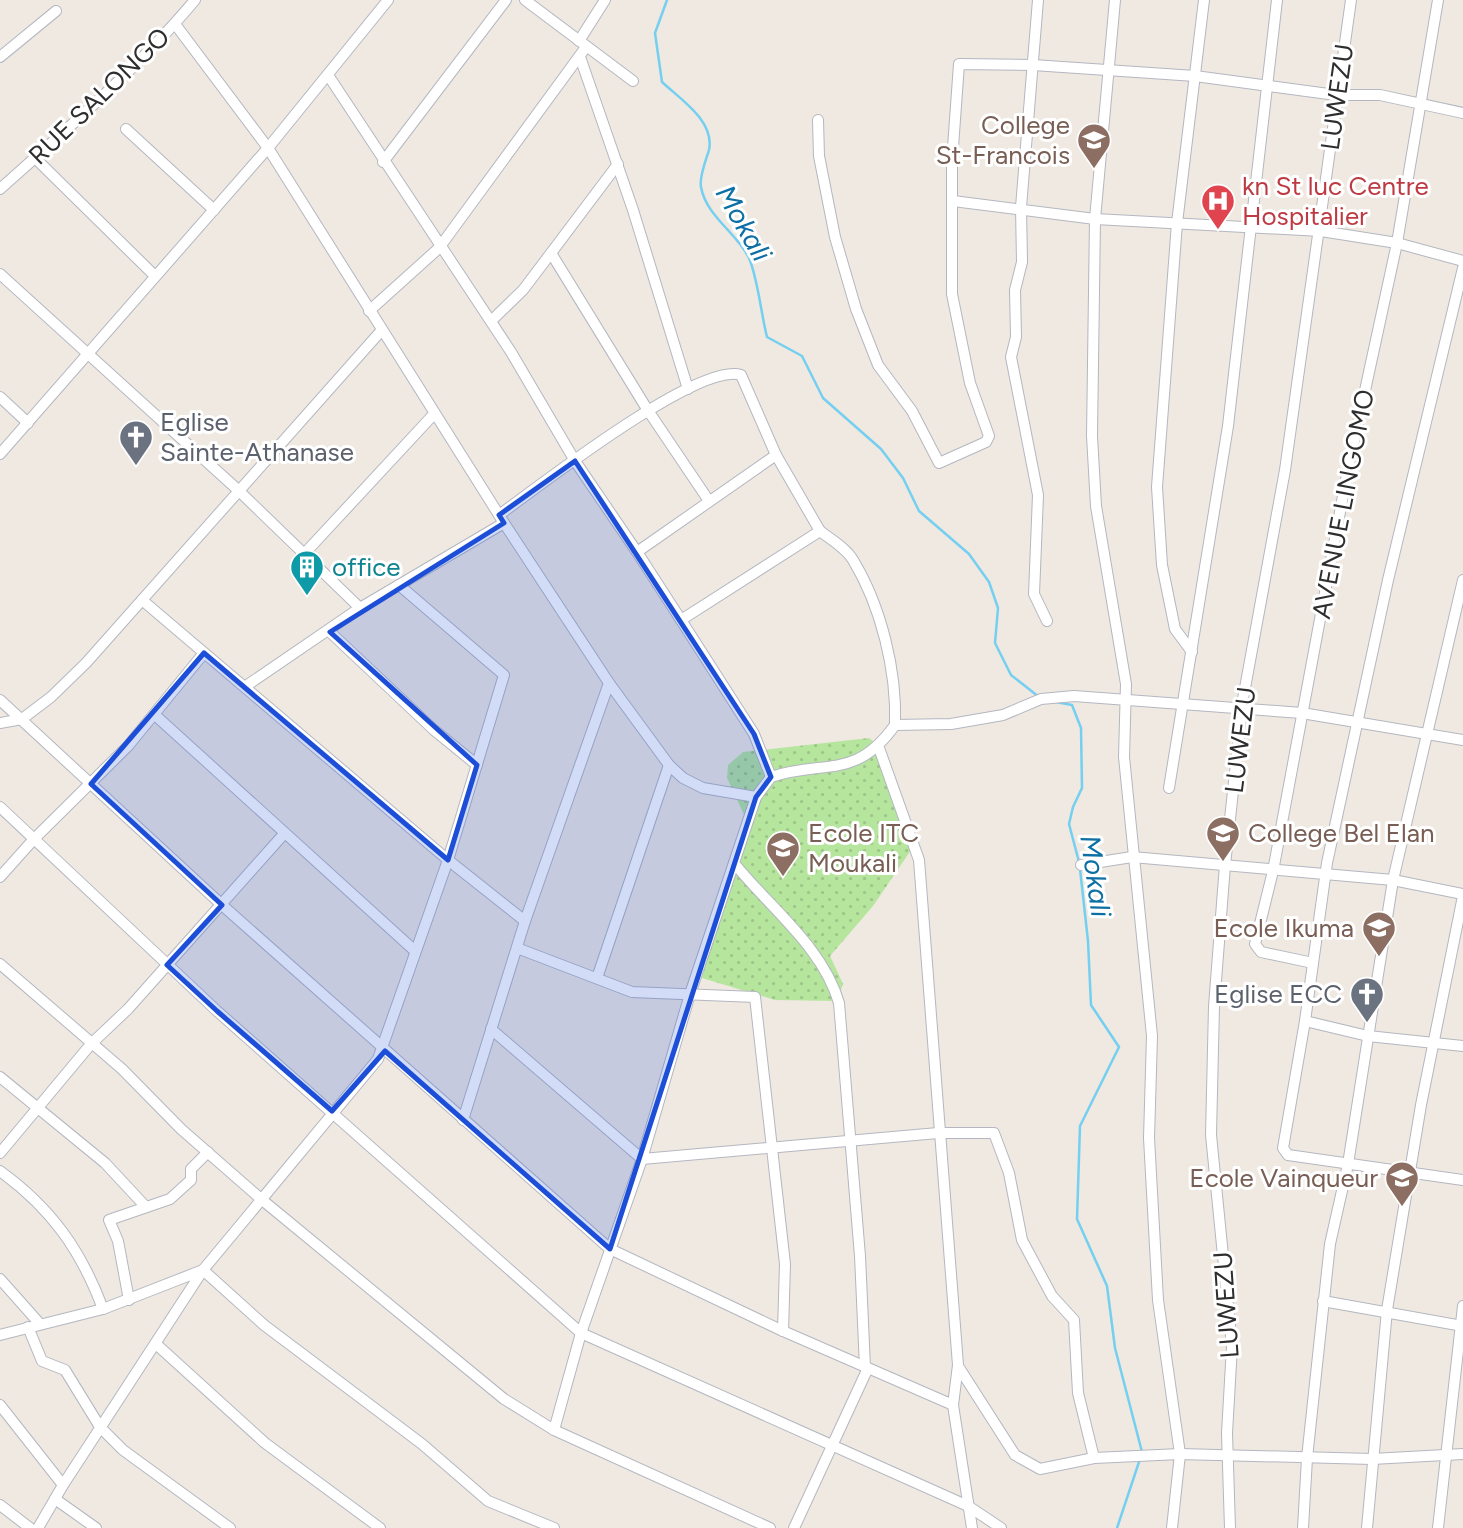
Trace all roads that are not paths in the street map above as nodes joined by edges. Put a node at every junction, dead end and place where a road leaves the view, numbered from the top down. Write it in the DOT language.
graph roads {
  1 [pos="195,0"];
  2 [pos="388,0"];
  3 [pos="506,0"];
  4 [pos="525,0"];
  5 [pos="605,0"];
  6 [pos="1038,0"];
  7 [pos="1115,0"];
  8 [pos="1204,0"];
  9 [pos="1277,0"];
  10 [pos="1351,0"];
  11 [pos="1438,0"];
  12 [pos="56,11"];
  13 [pos="175,24"];
  14 [pos="583,44"];
  15 [pos="0,57"];
  16 [pos="580,57"];
  17 [pos="1033,65"];
  18 [pos="1108,71"];
  19 [pos="328,75"];
  20 [pos="1195,76"];
  21 [pos="633,82"];
  22 [pos="1266,85"];
  23 [pos="1336,95"];
  24 [pos="1421,105"];
  25 [pos="1463,113"];
  26 [pos="818,120"];
  27 [pos="125,129"];
  28 [pos="268,148"];
  29 [pos="35,158"];
  30 [pos="383,162"];
  31 [pos="618,164"];
  32 [pos="0,188"];
  33 [pos="953,201"];
  34 [pos="1021,207"];
  35 [pos="214,210"];
  36 [pos="1095,219"];
  37 [pos="1177,223"];
  38 [pos="1249,227"];
  39 [pos="1321,231"];
  40 [pos="1397,243"];
  41 [pos="439,248"];
  42 [pos="551,253"];
  43 [pos="1463,261"];
  44 [pos="1463,268"];
  45 [pos="0,274"];
  46 [pos="154,275"];
  47 [pos="369,311"];
  48 [pos="491,321"];
  49 [pos="381,331"];
  50 [pos="87,355"];
  51 [pos="688,389"];
  52 [pos="0,397"];
  53 [pos="647,409"];
  54 [pos="434,414"];
  55 [pos="28,423"];
  56 [pos="0,454"];
  57 [pos="776,456"];
  58 [pos="575,461"];
  59 [pos="238,490"];
  60 [pos="709,501"];
  61 [pos="501,519"];
  62 [pos="820,531"];
  63 [pos="637,552"];
  64 [pos="305,554"];
  65 [pos="1463,580"];
  66 [pos="399,586"];
  67 [pos="142,600"];
  68 [pos="360,608"];
  69 [pos="681,620"];
  70 [pos="1047,621"];
  71 [pos="330,632"];
  72 [pos="1192,652"];
  73 [pos="204,653"];
  74 [pos="610,683"];
  75 [pos="246,686"];
  76 [pos="1126,699"];
  77 [pos="0,700"];
  78 [pos="1183,704"];
  79 [pos="1242,708"];
  80 [pos="1302,713"];
  81 [pos="155,715"];
  82 [pos="22,719"];
  83 [pos="1359,721"];
  84 [pos="0,723"];
  85 [pos="895,726"];
  86 [pos="1430,733"];
  87 [pos="1463,740"];
  88 [pos="879,748"];
  89 [pos="477,765"];
  90 [pos="669,765"];
  91 [pos="771,777"];
  92 [pos="91,784"];
  93 [pos="1169,788"];
  94 [pos="756,797"];
  95 [pos="0,807"];
  96 [pos="283,835"];
  97 [pos="34,839"];
  98 [pos="1132,857"];
  99 [pos="448,860"];
  100 [pos="734,863"];
  101 [pos="1081,865"];
  102 [pos="1225,865"];
  103 [pos="1273,870"];
  104 [pos="1325,873"];
  105 [pos="0,877"];
  106 [pos="1393,880"];
  107 [pos="1463,895"];
  108 [pos="222,905"];
  109 [pos="524,921"];
  110 [pos="517,948"];
  111 [pos="415,951"];
  112 [pos="1313,963"];
  113 [pos="0,964"];
  114 [pos="167,965"];
  115 [pos="597,978"];
  116 [pos="690,994"];
  117 [pos="1305,1021"];
  118 [pos="491,1029"];
  119 [pos="1368,1036"];
  120 [pos="1434,1041"];
  121 [pos="91,1044"];
  122 [pos="1463,1046"];
  123 [pos="383,1049"];
  124 [pos="0,1077"];
  125 [pos="39,1109"];
  126 [pos="332,1111"];
  127 [pos="463,1121"];
  128 [pos="938,1133"];
  129 [pos="849,1141"];
  130 [pos="774,1145"];
  131 [pos="208,1152"];
  132 [pos="0,1153"];
  133 [pos="642,1159"];
  134 [pos="1348,1164"];
  135 [pos="0,1171"];
  136 [pos="1410,1174"];
  137 [pos="1463,1180"];
  138 [pos="261,1199"];
  139 [pos="146,1207"];
  140 [pos="610,1249"];
  141 [pos="204,1270"];
  142 [pos="0,1279"];
  143 [pos="129,1300"];
  144 [pos="1323,1301"];
  145 [pos="1463,1306"];
  146 [pos="103,1309"];
  147 [pos="1387,1310"];
  148 [pos="40,1324"];
  149 [pos="1461,1325"];
  150 [pos="29,1327"];
  151 [pos="783,1331"];
  152 [pos="581,1333"];
  153 [pos="0,1335"];
  154 [pos="156,1344"];
  155 [pos="958,1365"];
  156 [pos="866,1368"];
  157 [pos="0,1405"];
  158 [pos="953,1405"];
  159 [pos="100,1427"];
  160 [pos="554,1430"];
  161 [pos="833,1446"];
  162 [pos="1445,1453"];
  163 [pos="1180,1454"];
  164 [pos="1463,1454"];
  165 [pos="1228,1457"];
  166 [pos="1094,1458"];
  167 [pos="1307,1458"];
  168 [pos="1372,1459"];
  169 [pos="63,1485"];
  170 [pos="55,1499"];
  171 [pos="0,1504"];
  172 [pos="968,1506"];
  173 [pos="30,1528"];
  174 [pos="38,1528"];
  175 [pos="96,1528"];
  176 [pos="230,1528"];
  177 [pos="380,1528"];
  178 [pos="554,1528"];
  179 [pos="769,1528"];
  180 [pos="794,1528"];
  181 [pos="972,1528"];
  182 [pos="1001,1528"];
  183 [pos="1171,1528"];
  184 [pos="1230,1528"];
  185 [pos="1303,1528"];
  186 [pos="1367,1528"];
  187 [pos="1438,1528"];
  1 -- 13 [label="street, RUE SALONGO"];
  2 -- 19 [label="street"];
  3 -- 30 [label="street"];
  4 -- 14 [label="street"];
  5 -- 14 [label="street"];
  6 -- 17 [label="street"];
  7 -- 18 [label="street"];
  8 -- 20 [label="street"];
  9 -- 22 [label="street"];
  10 -- 23 [label="street, LUWEZU"];
  11 -- 24 [label="street, AVENUE LINGOMO"];
  12 -- 15 [label="street"];
  13 -- 28 [label="street"];
  13 -- 29 [label="street, RUE SALONGO"];
  14 -- 16 [label="street"];
  14 -- 21 [label="street"];
  16 -- 31 [label="street"];
  16 -- 41 [label="street"];
  17 -- 18 [label="street"];
  17 -- 33 [label="street"];
  17 -- 34 [label="street"];
  18 -- 20 [label="street"];
  18 -- 36 [label="street"];
  19 -- 28 [label="street"];
  19 -- 30 [label="street"];
  20 -- 22 [label="street"];
  20 -- 37 [label="street"];
  22 -- 23 [label="street"];
  22 -- 38 [label="street"];
  23 -- 24 [label="street"];
  23 -- 39 [label="street, LUWEZU"];
  24 -- 25 [label="street"];
  24 -- 40 [label="street, AVENUE LINGOMO"];
  26 -- 33 [label="street"];
  27 -- 35 [label="street"];
  28 -- 35 [label="street"];
  28 -- 47 [label="street"];
  29 -- 32 [label="street, RUE SALONGO"];
  29 -- 46 [label="street"];
  30 -- 41 [label="street"];
  31 -- 42 [label="street"];
  31 -- 51 [label="street"];
  33 -- 34 [label="street"];
  34 -- 36 [label="street"];
  34 -- 70 [label="street"];
  35 -- 46 [label="street"];
  36 -- 37 [label="street"];
  36 -- 76 [label="street"];
  37 -- 38 [label="street"];
  37 -- 72 [label="street"];
  38 -- 39 [label="street"];
  38 -- 72 [label="street"];
  39 -- 40 [label="street"];
  39 -- 79 [label="street, LUWEZU"];
  40 -- 43 [label="street"];
  40 -- 80 [label="street, AVENUE LINGOMO"];
  41 -- 47 [label="street"];
  41 -- 48 [label="street"];
  42 -- 48 [label="street"];
  42 -- 53 [label="street"];
  44 -- 83 [label="street"];
  45 -- 50 [label="street"];
  46 -- 50 [label="street"];
  47 -- 49 [label="street"];
  48 -- 58 [label="street"];
  49 -- 54 [label="street"];
  49 -- 59 [label="street"];
  50 -- 55 [label="street"];
  50 -- 59 [label="street"];
  51 -- 53 [label="street"];
  51 -- 57 [label="street"];
  52 -- 55 [label="street"];
  53 -- 58 [label="street"];
  53 -- 60 [label="street"];
  54 -- 61 [label="street"];
  54 -- 64 [label="street"];
  55 -- 56 [label="street"];
  57 -- 60 [label="street"];
  57 -- 62 [label="street"];
  58 -- 61 [label="street"];
  58 -- 63 [label="street"];
  59 -- 64 [label="street"];
  59 -- 67 [label="street"];
  60 -- 63 [label="street"];
  61 -- 66 [label="street"];
  61 -- 74 [label="street"];
  62 -- 69 [label="street"];
  62 -- 85 [label="street"];
  63 -- 69 [label="street"];
  64 -- 68 [label="street"];
  65 -- 86 [label="street"];
  66 -- 68 [label="street"];
  66 -- 89 [label="street"];
  67 -- 73 [label="street"];
  67 -- 82 [label="street"];
  68 -- 71 [label="street"];
  69 -- 91 [label="street"];
  71 -- 75 [label="street"];
  71 -- 89 [label="street"];
  72 -- 78 [label="street"];
  73 -- 75 [label="street"];
  73 -- 81 [label="street"];
  74 -- 90 [label="street"];
  74 -- 109 [label="street"];
  75 -- 99 [label="street"];
  76 -- 78 [label="street"];
  76 -- 85 [label="street"];
  76 -- 98 [label="street"];
  77 -- 82 [label="street"];
  78 -- 79 [label="street"];
  78 -- 93 [label="street"];
  79 -- 80 [label="street"];
  79 -- 102 [label="street, LUWEZU"];
  80 -- 83 [label="street"];
  80 -- 103 [label="street, AVENUE LINGOMO"];
  81 -- 92 [label="street"];
  81 -- 96 [label="street"];
  82 -- 84 [label="street"];
  82 -- 92 [label="street"];
  83 -- 86 [label="street"];
  83 -- 104 [label="street"];
  85 -- 88 [label="street"];
  86 -- 87 [label="street"];
  86 -- 106 [label="street"];
  88 -- 91 [label="street"];
  88 -- 128 [label="street"];
  89 -- 99 [label="street"];
  90 -- 94 [label="street"];
  90 -- 115 [label="street"];
  91 -- 94 [label="street"];
  92 -- 97 [label="street"];
  92 -- 108 [label="street"];
  94 -- 100 [label="street"];
  95 -- 97 [label="street"];
  96 -- 108 [label="street"];
  96 -- 111 [label="street"];
  97 -- 105 [label="street"];
  97 -- 114 [label="street"];
  98 -- 101 [label="street"];
  98 -- 102 [label="street"];
  98 -- 163 [label="street"];
  99 -- 109 [label="street"];
  99 -- 111 [label="street"];
  100 -- 116 [label="street"];
  100 -- 129 [label="street"];
  102 -- 103 [label="street"];
  102 -- 165 [label="street, LUWEZU"];
  103 -- 104 [label="street"];
  103 -- 112 [label="street, AVENUE LINGOMO"];
  104 -- 106 [label="street"];
  104 -- 112 [label="street"];
  106 -- 107 [label="street"];
  106 -- 119 [label="street"];
  107 -- 120 [label="street"];
  108 -- 114 [label="street"];
  108 -- 123 [label="street"];
  109 -- 110 [label="street"];
  110 -- 115 [label="street"];
  110 -- 118 [label="street"];
  111 -- 123 [label="street"];
  112 -- 117 [label="street"];
  113 -- 121 [label="street"];
  114 -- 121 [label="street"];
  114 -- 126 [label="street"];
  115 -- 116 [label="street"];
  116 -- 130 [label="street"];
  116 -- 133 [label="street"];
  117 -- 119 [label="street"];
  117 -- 134 [label="street"];
  118 -- 127 [label="street"];
  118 -- 133 [label="street"];
  119 -- 120 [label="street"];
  119 -- 134 [label="street"];
  120 -- 122 [label="street"];
  120 -- 136 [label="street"];
  121 -- 125 [label="street"];
  121 -- 131 [label="street"];
  123 -- 126 [label="street"];
  123 -- 127 [label="street"];
  124 -- 125 [label="street"];
  125 -- 132 [label="street"];
  125 -- 139 [label="street"];
  126 -- 138 [label="street"];
  126 -- 152 [label="street"];
  127 -- 140 [label="street"];
  128 -- 129 [label="street"];
  128 -- 155 [label="street"];
  128 -- 166 [label="street"];
  129 -- 130 [label="street"];
  129 -- 156 [label="street"];
  130 -- 133 [label="street"];
  130 -- 151 [label="street"];
  131 -- 138 [label="street"];
  131 -- 139 [label="street"];
  133 -- 140 [label="street"];
  134 -- 136 [label="street"];
  134 -- 144 [label="street"];
  135 -- 146 [label="street"];
  136 -- 137 [label="street"];
  136 -- 147 [label="street"];
  138 -- 141 [label="street"];
  138 -- 160 [label="street"];
  139 -- 143 [label="street"];
  140 -- 151 [label="street"];
  140 -- 152 [label="street"];
  141 -- 143 [label="street"];
  141 -- 154 [label="street"];
  141 -- 178 [label="street"];
  142 -- 148 [label="street"];
  143 -- 146 [label="street"];
  144 -- 147 [label="street"];
  144 -- 167 [label="street"];
  145 -- 149 [label="street"];
  146 -- 148 [label="street"];
  147 -- 149 [label="street"];
  147 -- 168 [label="street"];
  148 -- 150 [label="street"];
  149 -- 162 [label="street"];
  150 -- 153 [label="street"];
  150 -- 159 [label="street"];
  151 -- 156 [label="street"];
  152 -- 160 [label="street"];
  152 -- 161 [label="street"];
  154 -- 159 [label="street"];
  154 -- 177 [label="street"];
  155 -- 158 [label="street"];
  155 -- 166 [label="street"];
  156 -- 158 [label="street"];
  156 -- 161 [label="street"];
  157 -- 169 [label="street"];
  158 -- 172 [label="street"];
  159 -- 169 [label="street"];
  159 -- 176 [label="street"];
  160 -- 179 [label="street"];
  161 -- 172 [label="street"];
  161 -- 180 [label="street"];
  162 -- 164 [label="street"];
  162 -- 168 [label="street"];
  162 -- 187 [label="street"];
  163 -- 165 [label="street"];
  163 -- 166 [label="street"];
  163 -- 183 [label="street"];
  165 -- 167 [label="street"];
  165 -- 184 [label="street, LUWEZU"];
  167 -- 168 [label="street"];
  167 -- 185 [label="street"];
  168 -- 186 [label="street"];
  169 -- 170 [label="street"];
  170 -- 174 [label="street"];
  170 -- 175 [label="street"];
  171 -- 173 [label="street"];
  172 -- 181 [label="street"];
  172 -- 182 [label="street"];
}
